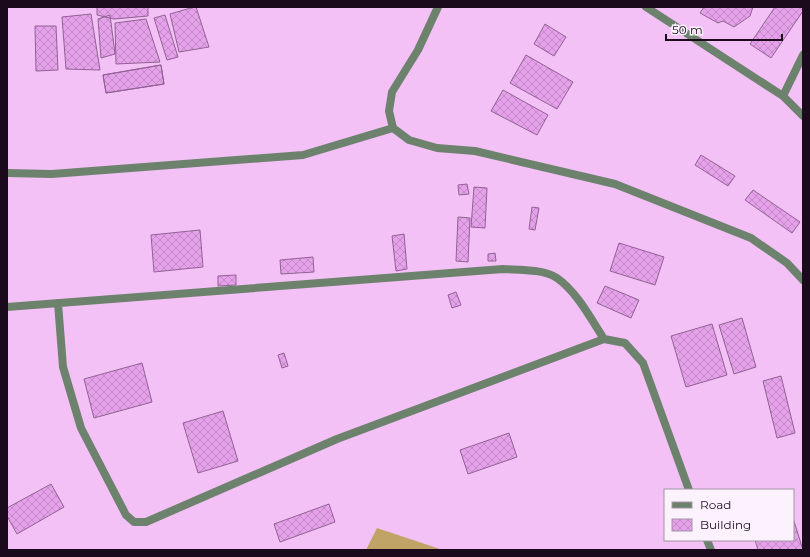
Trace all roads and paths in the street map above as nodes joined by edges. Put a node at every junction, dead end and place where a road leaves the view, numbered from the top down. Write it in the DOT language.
graph roads {
  1 [pos="438,7"];
  2 [pos="646,7"];
  3 [pos="803,55"];
  4 [pos="783,96"];
  5 [pos="803,116"];
  6 [pos="393,128"];
  7 [pos="7,173"];
  8 [pos="803,280"];
  9 [pos="58,304"];
  10 [pos="7,307"];
  11 [pos="604,339"];
  12 [pos="689,489"];
  1 -- 6 [label="street"];
  2 -- 4 [label="street"];
  3 -- 4 [label="street"];
  4 -- 5 [label="street"];
  6 -- 7 [label="street"];
  6 -- 8 [label="street"];
  9 -- 10 [label="street"];
  9 -- 11 [label="street"];
  9 -- 11 [label="street"];
  11 -- 12 [label="street"];
}
